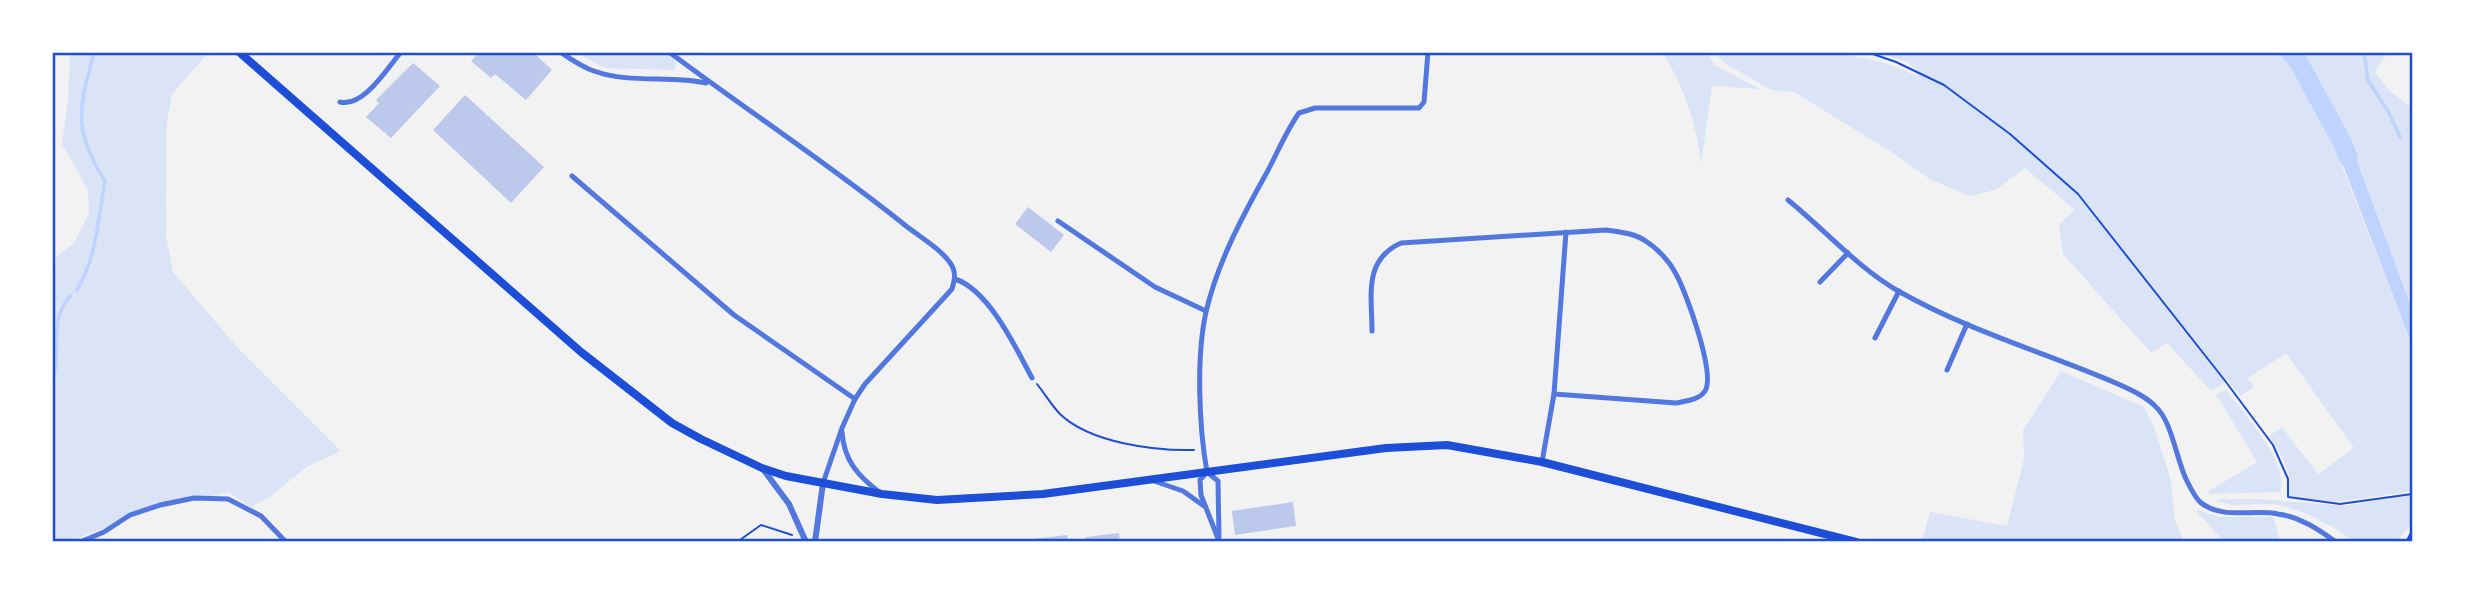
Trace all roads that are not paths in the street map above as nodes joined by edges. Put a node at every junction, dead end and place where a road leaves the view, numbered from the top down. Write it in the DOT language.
graph roads {
  1 [pos="239,52"];
  2 [pos="401,52"];
  3 [pos="560,52"];
  4 [pos="669,52"];
  5 [pos="1428,52"];
  6 [pos="709,83"];
  7 [pos="340,102"];
  8 [pos="572,176"];
  9 [pos="1788,200"];
  10 [pos="1058,221"];
  11 [pos="1566,232"];
  12 [pos="1848,253"];
  13 [pos="955,279"];
  14 [pos="1820,282"];
  15 [pos="1899,291"];
  16 [pos="1206,310"];
  17 [pos="1967,324"];
  18 [pos="1372,331"];
  19 [pos="1875,338"];
  20 [pos="1947,370"];
  21 [pos="1032,378"];
  22 [pos="1554,394"];
  23 [pos="855,399"];
  24 [pos="842,428"];
  25 [pos="1542,462"];
  26 [pos="762,468"];
  27 [pos="1207,472"];
  28 [pos="1151,480"];
  29 [pos="823,483"];
  30 [pos="882,494"];
  31 [pos="1206,510"];
  32 [pos="2413,536"];
  33 [pos="80,541"];
  34 [pos="286,541"];
  35 [pos="806,541"];
  36 [pos="815,541"];
  37 [pos="1219,541"];
  38 [pos="1856,541"];
  39 [pos="2336,541"];
  40 [pos="2409,541"];
  1 -- 26 [label="main road"];
  2 -- 7 [label="street"];
  3 -- 6 [label="street"];
  4 -- 6 [label="street"];
  5 -- 16 [label="street"];
  6 -- 13 [label="street"];
  8 -- 23 [label="street"];
  9 -- 12 [label="street"];
  10 -- 16 [label="street"];
  11 -- 18 [label="street"];
  11 -- 22 [label="street"];
  11 -- 22 [label="street"];
  12 -- 14 [label="street"];
  12 -- 15 [label="street"];
  13 -- 21 [label="street"];
  13 -- 23 [label="street"];
  15 -- 17 [label="street"];
  15 -- 19 [label="street"];
  16 -- 27 [label="street"];
  17 -- 20 [label="street"];
  17 -- 39 [label="street"];
  22 -- 25 [label="street"];
  23 -- 24 [label="street"];
  24 -- 29 [label="street"];
  24 -- 30 [label="street"];
  25 -- 27 [label="main road"];
  25 -- 38 [label="main road"];
  26 -- 29 [label="main road"];
  26 -- 35 [label="street"];
  27 -- 28 [label="main road"];
  27 -- 31 [label="street"];
  27 -- 37 [label="street"];
  28 -- 30 [label="main road"];
  28 -- 31 [label="street"];
  29 -- 30 [label="main road"];
  29 -- 36 [label="street"];
  31 -- 37 [label="street"];
  32 -- 40 [label="main road"];
  33 -- 34 [label="street"];
}
